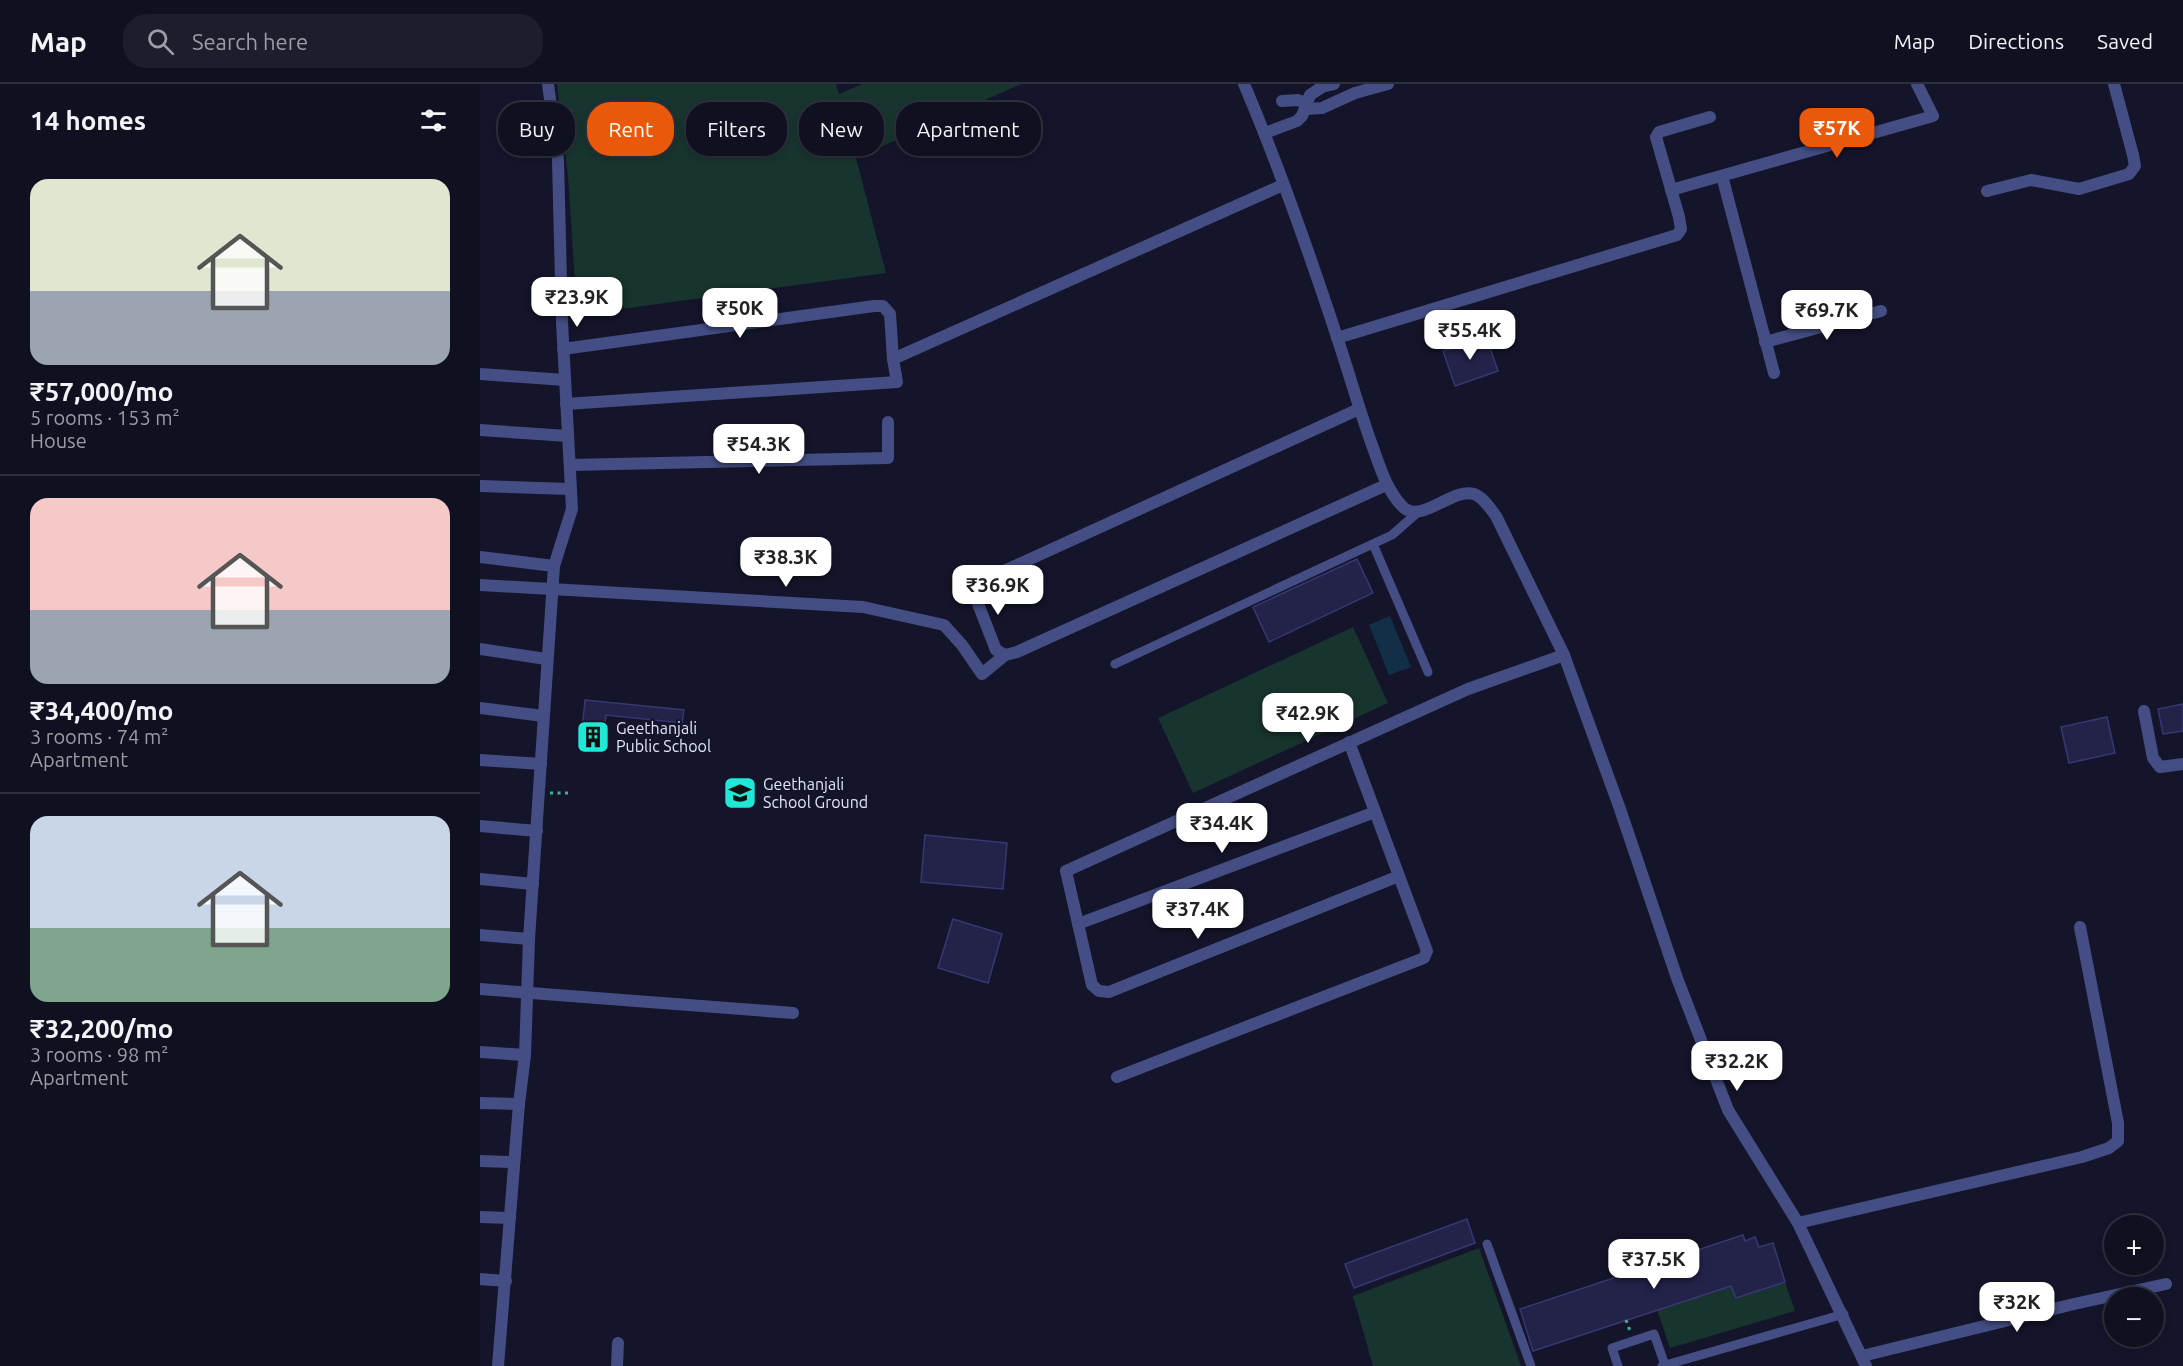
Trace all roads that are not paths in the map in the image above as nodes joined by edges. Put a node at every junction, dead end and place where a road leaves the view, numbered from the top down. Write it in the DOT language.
graph roads {
  1 [pos="548,84"];
  2 [pos="1244,84"];
  3 [pos="1334,84"];
  4 [pos="1388,84"];
  5 [pos="1917,84"];
  6 [pos="2114,84"];
  7 [pos="1282,101"];
  8 [pos="1305,106"];
  9 [pos="1710,117"];
  10 [pos="1265,133"];
  11 [pos="1722,176"];
  12 [pos="1283,184"];
  13 [pos="1671,190"];
  14 [pos="1987,191"];
  15 [pos="1881,311"];
  16 [pos="1337,338"];
  17 [pos="1766,342"];
  18 [pos="563,349"];
  19 [pos="893,359"];
  20 [pos="1774,373"];
  21 [pos="480,374"];
  22 [pos="565,380"];
  23 [pos="566,404"];
  24 [pos="1359,409"];
  25 [pos="888,422"];
  26 [pos="480,430"];
  27 [pos="568,436"];
  28 [pos="570,465"];
  29 [pos="1386,485"];
  30 [pos="480,486"];
  31 [pos="571,489"];
  32 [pos="1417,513"];
  33 [pos="1373,544"];
  34 [pos="480,557"];
  35 [pos="554,566"];
  36 [pos="480,585"];
  37 [pos="552,591"];
  38 [pos="480,650"];
  39 [pos="1005,655"];
  40 [pos="1564,655"];
  41 [pos="546,658"];
  42 [pos="1115,664"];
  43 [pos="1428,672"];
  44 [pos="480,708"];
  45 [pos="2144,711"];
  46 [pos="543,716"];
  47 [pos="1349,742"];
  48 [pos="480,760"];
  49 [pos="541,764"];
  50 [pos="2183,764"];
  51 [pos="1375,812"];
  52 [pos="480,826"];
  53 [pos="537,831"];
  54 [pos="1399,876"];
  55 [pos="480,879"];
  56 [pos="533,884"];
  57 [pos="1078,924"];
  58 [pos="2079,927"];
  59 [pos="480,935"];
  60 [pos="529,939"];
  61 [pos="480,990"];
  62 [pos="526,992"];
  63 [pos="793,1013"];
  64 [pos="480,1052"];
  65 [pos="525,1055"];
  66 [pos="1117,1077"];
  67 [pos="480,1103"];
  68 [pos="519,1104"];
  69 [pos="480,1161"];
  70 [pos="514,1162"];
  71 [pos="480,1217"];
  72 [pos="510,1218"];
  73 [pos="1798,1223"];
  74 [pos="1487,1244"];
  75 [pos="480,1279"];
  76 [pos="506,1281"];
  77 [pos="2166,1284"];
  78 [pos="1844,1314"];
  79 [pos="618,1344"];
  80 [pos="1864,1361"];
  81 [pos="498,1366"];
  82 [pos="617,1366"];
  83 [pos="1531,1366"];
  84 [pos="1618,1366"];
  85 [pos="1663,1366"];
  1 -- 18 [label="street"];
  2 -- 10 [label="street"];
  3 -- 8 [label="street"];
  4 -- 8 [label="street"];
  5 -- 11 [label="street"];
  6 -- 14 [label="street"];
  7 -- 8 [label="street"];
  8 -- 10 [label="street"];
  9 -- 13 [label="street"];
  10 -- 12 [label="street"];
  11 -- 13 [label="street"];
  11 -- 17 [label="street"];
  12 -- 16 [label="street"];
  12 -- 19 [label="street"];
  13 -- 16 [label="street"];
  15 -- 17 [label="street"];
  16 -- 24 [label="street"];
  17 -- 20 [label="street"];
  18 -- 19 [label="street"];
  18 -- 22 [label="street"];
  19 -- 23 [label="street"];
  21 -- 22 [label="street"];
  22 -- 23 [label="street"];
  23 -- 27 [label="street"];
  24 -- 29 [label="street"];
  24 -- 39 [label="street"];
  25 -- 28 [label="street"];
  26 -- 27 [label="street"];
  27 -- 28 [label="street"];
  28 -- 31 [label="street"];
  29 -- 32 [label="street"];
  29 -- 39 [label="street"];
  30 -- 31 [label="street"];
  31 -- 35 [label="street"];
  32 -- 33 [label="lane"];
  32 -- 40 [label="street"];
  33 -- 42 [label="lane"];
  33 -- 43 [label="lane"];
  34 -- 35 [label="street"];
  35 -- 37 [label="street"];
  36 -- 37 [label="street"];
  37 -- 39 [label="street"];
  37 -- 41 [label="street"];
  38 -- 41 [label="street"];
  40 -- 47 [label="street"];
  40 -- 73 [label="street"];
  41 -- 46 [label="street"];
  44 -- 46 [label="street"];
  45 -- 50 [label="street"];
  46 -- 49 [label="street"];
  47 -- 51 [label="street"];
  47 -- 57 [label="street"];
  48 -- 49 [label="street"];
  49 -- 53 [label="street"];
  51 -- 54 [label="street"];
  51 -- 57 [label="street"];
  52 -- 53 [label="street"];
  53 -- 56 [label="street"];
  54 -- 57 [label="street"];
  54 -- 66 [label="street"];
  55 -- 56 [label="street"];
  56 -- 60 [label="street"];
  58 -- 73 [label="street"];
  59 -- 60 [label="street"];
  60 -- 62 [label="street"];
  61 -- 62 [label="street"];
  62 -- 63 [label="street"];
  62 -- 65 [label="street"];
  64 -- 65 [label="street"];
  65 -- 68 [label="street"];
  67 -- 68 [label="street"];
  68 -- 70 [label="street"];
  69 -- 70 [label="street"];
  70 -- 72 [label="street"];
  71 -- 72 [label="street"];
  72 -- 76 [label="street"];
  73 -- 78 [label="street"];
  74 -- 83 [label="lane"];
  75 -- 76 [label="street"];
  76 -- 81 [label="street"];
  77 -- 80 [label="street"];
  78 -- 80 [label="street"];
  78 -- 85 [label="lane"];
  79 -- 82 [label="street"];
  84 -- 85 [label="lane"];
}
